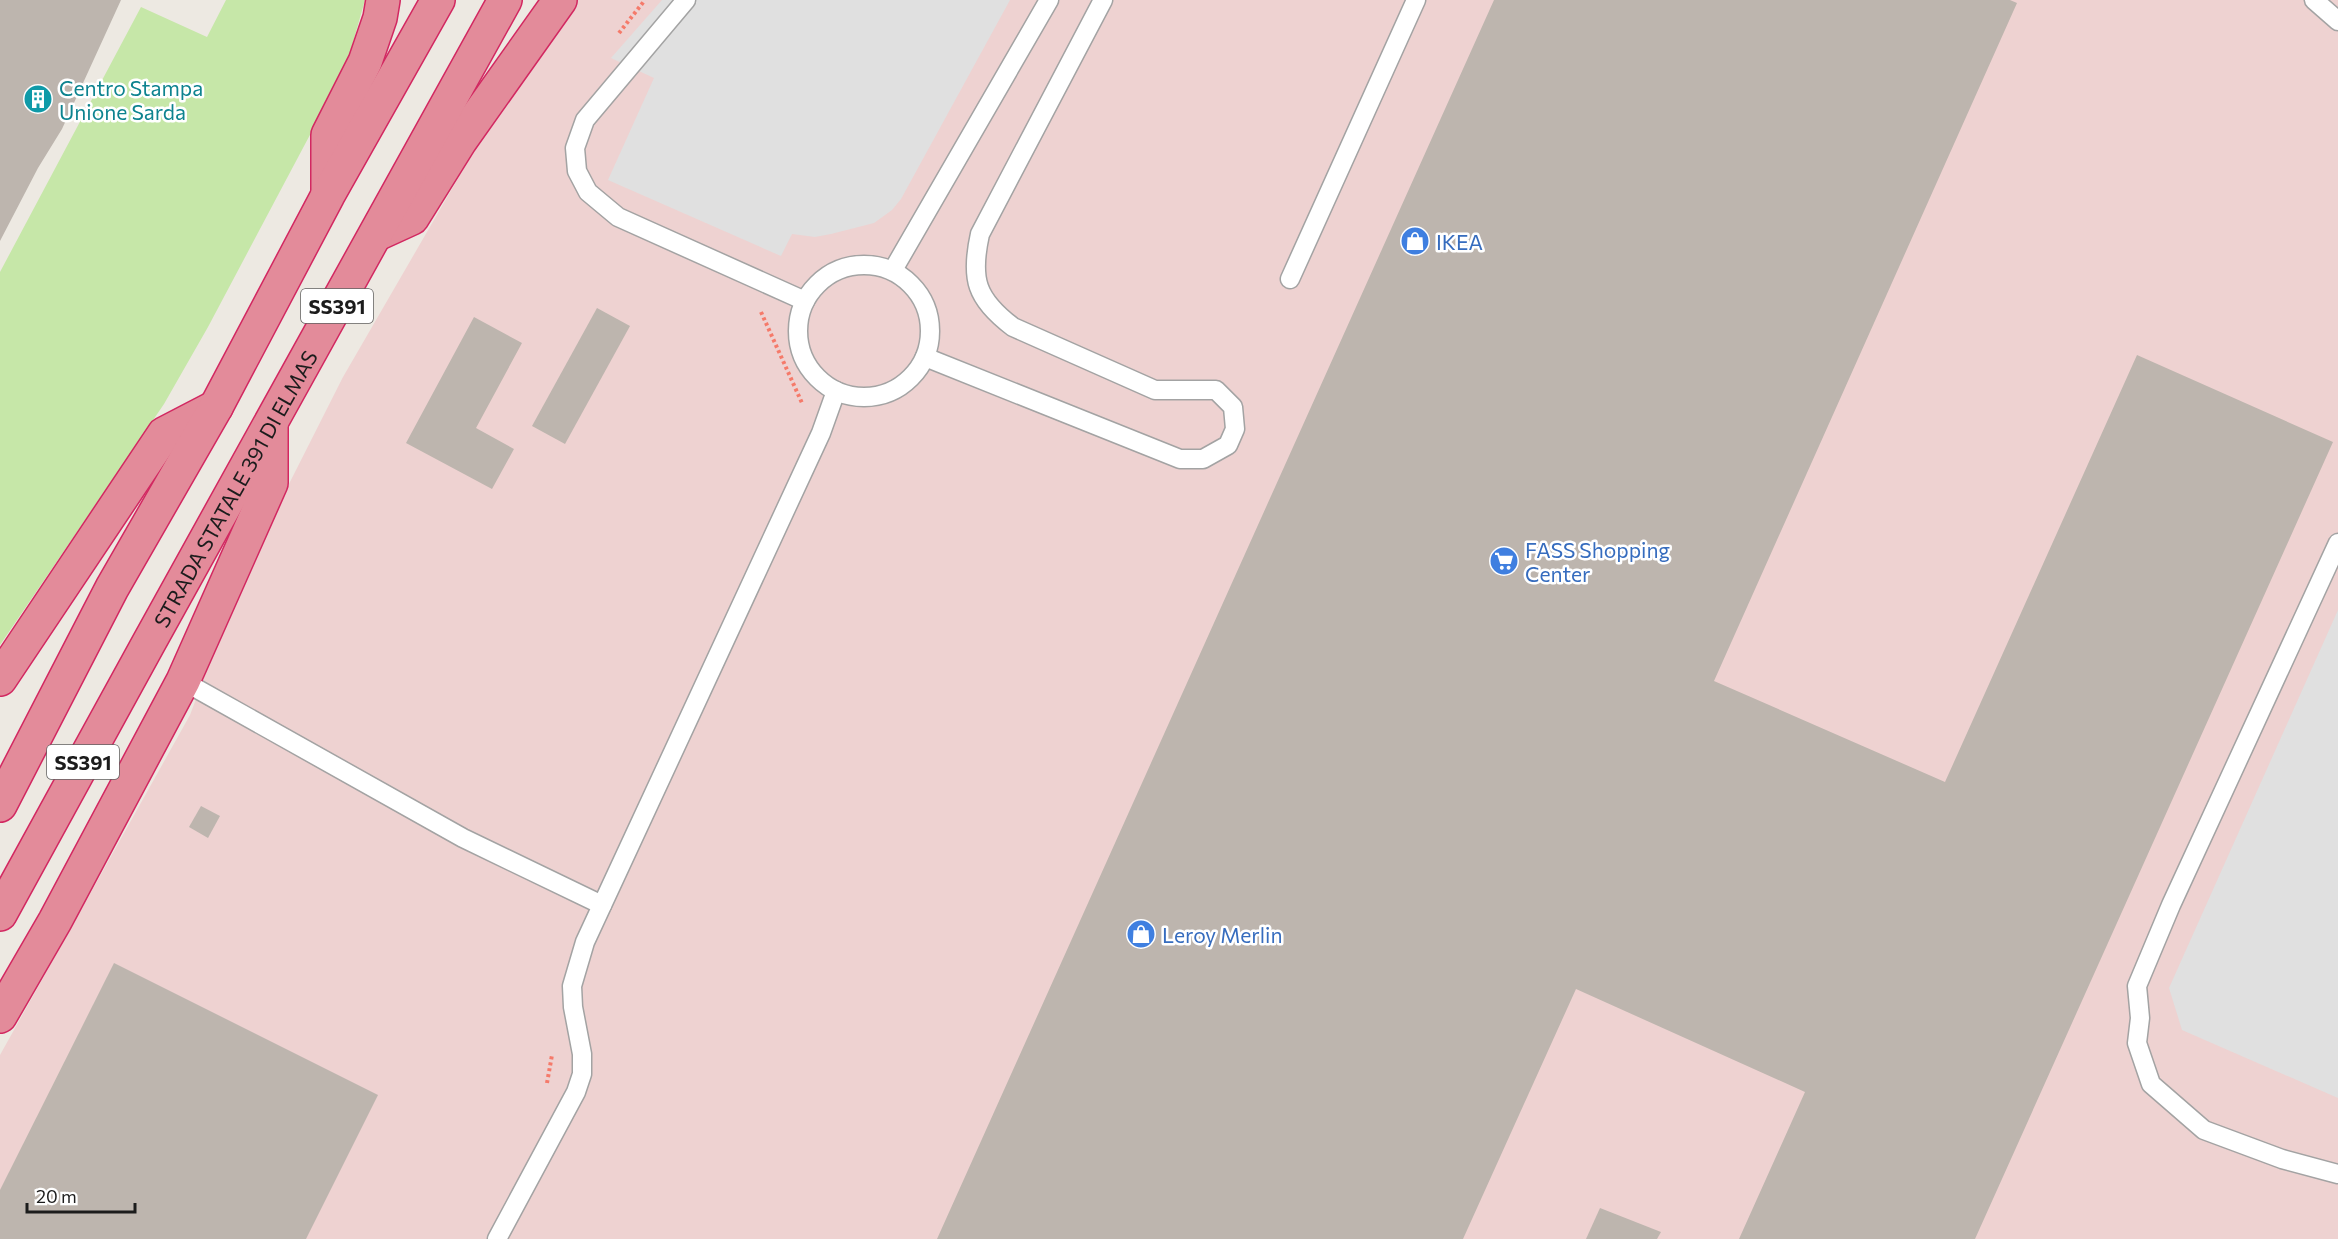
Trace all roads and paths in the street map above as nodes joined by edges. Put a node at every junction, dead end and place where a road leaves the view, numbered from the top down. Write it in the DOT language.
graph roads {
  1 [pos="383,0"];
  2 [pos="438,0"];
  3 [pos="505,0"];
  4 [pos="560,0"];
  5 [pos="645,0"];
  6 [pos="686,0"];
  7 [pos="1049,0"];
  8 [pos="1103,0"];
  9 [pos="1416,0"];
  10 [pos="2314,0"];
  11 [pos="2338,21"];
  12 [pos="615,37"];
  13 [pos="328,195"];
  14 [pos="377,234"];
  15 [pos="893,270"];
  16 [pos="1290,279"];
  17 [pos="805,301"];
  18 [pos="760,310"];
  19 [pos="925,357"];
  20 [pos="836,390"];
  21 [pos="216,407"];
  22 [pos="804,408"];
  23 [pos="271,425"];
  24 [pos="2338,543"];
  25 [pos="0,679"];
  26 [pos="183,681"];
  27 [pos="0,805"];
  28 [pos="602,905"];
  29 [pos="0,914"];
  30 [pos="0,1016"];
  31 [pos="553,1050"];
  32 [pos="545,1094"];
  33 [pos="2338,1174"];
  34 [pos="497,1239"];
  1 -- 13 [label="highway"];
  2 -- 13 [label="highway, SS391"];
  3 -- 14 [label="highway, STRADA STATALE 391 DI ELMAS / SS391"];
  4 -- 14 [label="highway"];
  5 -- 12 [label="path"];
  6 -- 17 [label="lane"];
  7 -- 15 [label="lane"];
  8 -- 19 [label="lane"];
  9 -- 16 [label="lane"];
  10 -- 11 [label="lane"];
  13 -- 21 [label="highway, SS391"];
  14 -- 23 [label="highway, STRADA STATALE 391 DI ELMAS / SS391"];
  15 -- 17 [label="lane"];
  15 -- 19 [label="lane"];
  17 -- 20 [label="lane"];
  18 -- 22 [label="path"];
  19 -- 20 [label="lane"];
  20 -- 28 [label="lane"];
  21 -- 25 [label="highway"];
  21 -- 27 [label="highway, SS391"];
  23 -- 26 [label="highway"];
  23 -- 29 [label="highway, STRADA STATALE 391 DI ELMAS / SS391"];
  24 -- 33 [label="lane"];
  26 -- 28 [label="lane"];
  26 -- 30 [label="highway"];
  28 -- 34 [label="lane"];
  31 -- 32 [label="path"];
}
